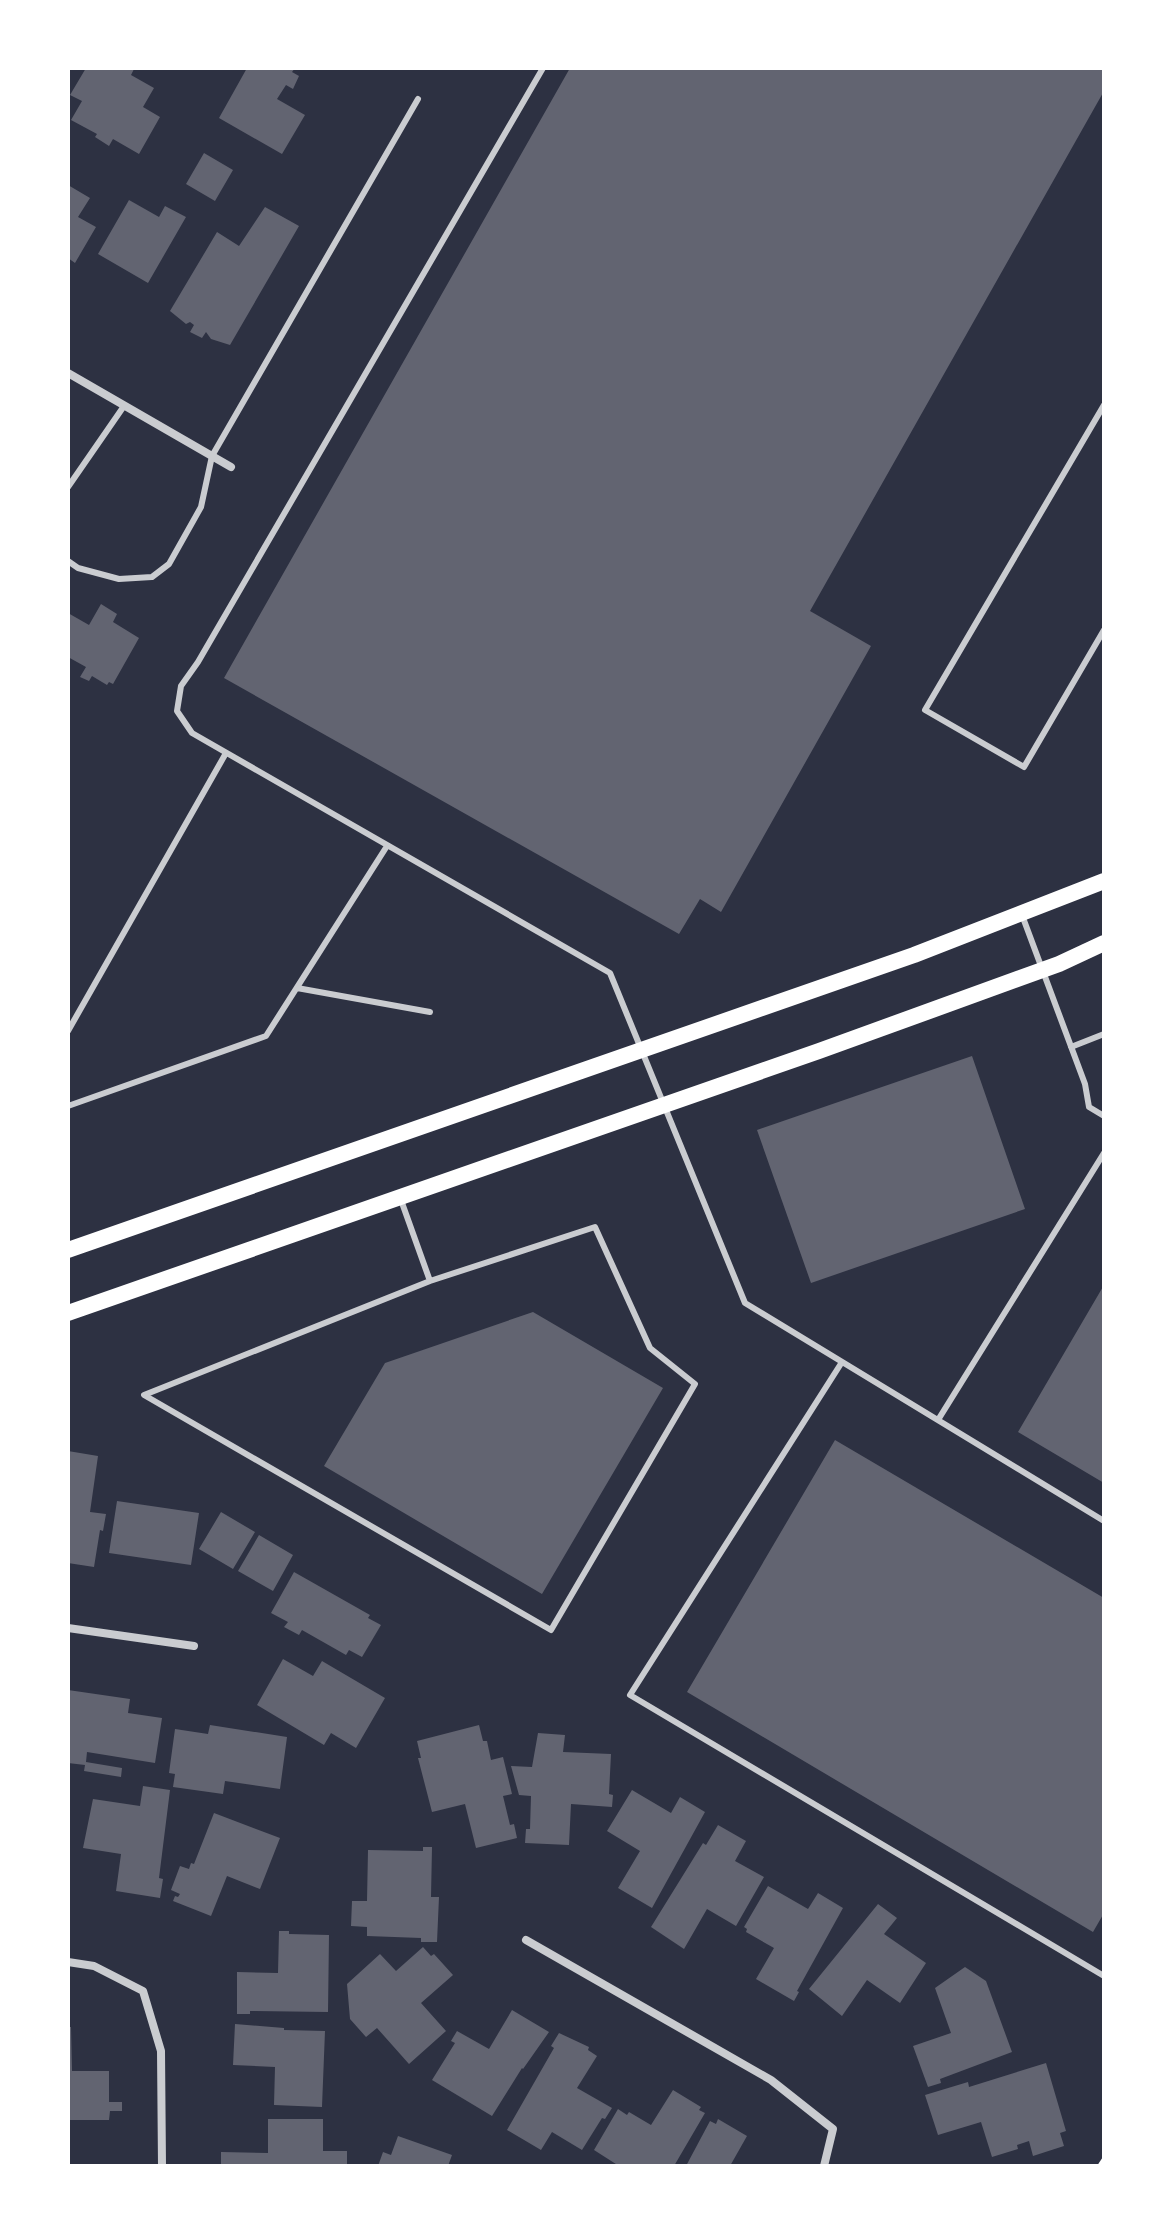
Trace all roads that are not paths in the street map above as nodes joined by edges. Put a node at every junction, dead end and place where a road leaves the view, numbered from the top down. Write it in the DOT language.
graph roads {
  1 [pos="543,68"];
  2 [pos="418,99"];
  3 [pos="68,373"];
  4 [pos="1104,405"];
  5 [pos="124,406"];
  6 [pos="212,456"];
  7 [pos="231,467"];
  8 [pos="68,487"];
  9 [pos="68,561"];
  10 [pos="1104,630"];
  11 [pos="226,753"];
  12 [pos="387,846"];
  13 [pos="1104,881"];
  14 [pos="1021,914"];
  15 [pos="1104,943"];
  16 [pos="1042,970"];
  17 [pos="297,988"];
  18 [pos="430,1012"];
  19 [pos="68,1031"];
  20 [pos="1104,1034"];
  21 [pos="1071,1047"];
  22 [pos="642,1050"];
  23 [pos="663,1105"];
  24 [pos="68,1106"];
  25 [pos="1104,1116"];
  26 [pos="1104,1153"];
  27 [pos="400,1197"];
  28 [pos="68,1250"];
  29 [pos="430,1281"];
  30 [pos="68,1313"];
  31 [pos="842,1362"];
  32 [pos="938,1420"];
  33 [pos="1104,1521"];
  34 [pos="68,1628"];
  35 [pos="194,1646"];
  36 [pos="526,1940"];
  37 [pos="68,1962"];
  38 [pos="1104,1976"];
  39 [pos="162,2166"];
  40 [pos="824,2166"];
  1 -- 11 [label="lane"];
  2 -- 6 [label="lane"];
  3 -- 5 [label="street"];
  4 -- 10 [label="lane"];
  5 -- 6 [label="street"];
  5 -- 8 [label="lane"];
  6 -- 7 [label="street"];
  6 -- 9 [label="lane"];
  11 -- 12 [label="lane"];
  11 -- 19 [label="lane"];
  12 -- 17 [label="lane"];
  12 -- 22 [label="lane"];
  13 -- 14 [label="main road"];
  14 -- 16 [label="lane"];
  14 -- 22 [label="main road"];
  15 -- 16 [label="main road"];
  16 -- 21 [label="lane"];
  16 -- 23 [label="main road"];
  17 -- 18 [label="lane"];
  17 -- 24 [label="lane"];
  20 -- 21 [label="lane"];
  21 -- 25 [label="lane"];
  22 -- 23 [label="lane"];
  22 -- 28 [label="main road"];
  23 -- 27 [label="main road"];
  23 -- 31 [label="lane"];
  26 -- 32 [label="lane"];
  27 -- 29 [label="lane"];
  27 -- 30 [label="main road"];
  29 -- 29 [label="lane"];
  31 -- 32 [label="lane"];
  31 -- 38 [label="lane"];
  32 -- 33 [label="lane"];
  34 -- 35 [label="street"];
  36 -- 40 [label="street"];
  37 -- 39 [label="street"];
}
